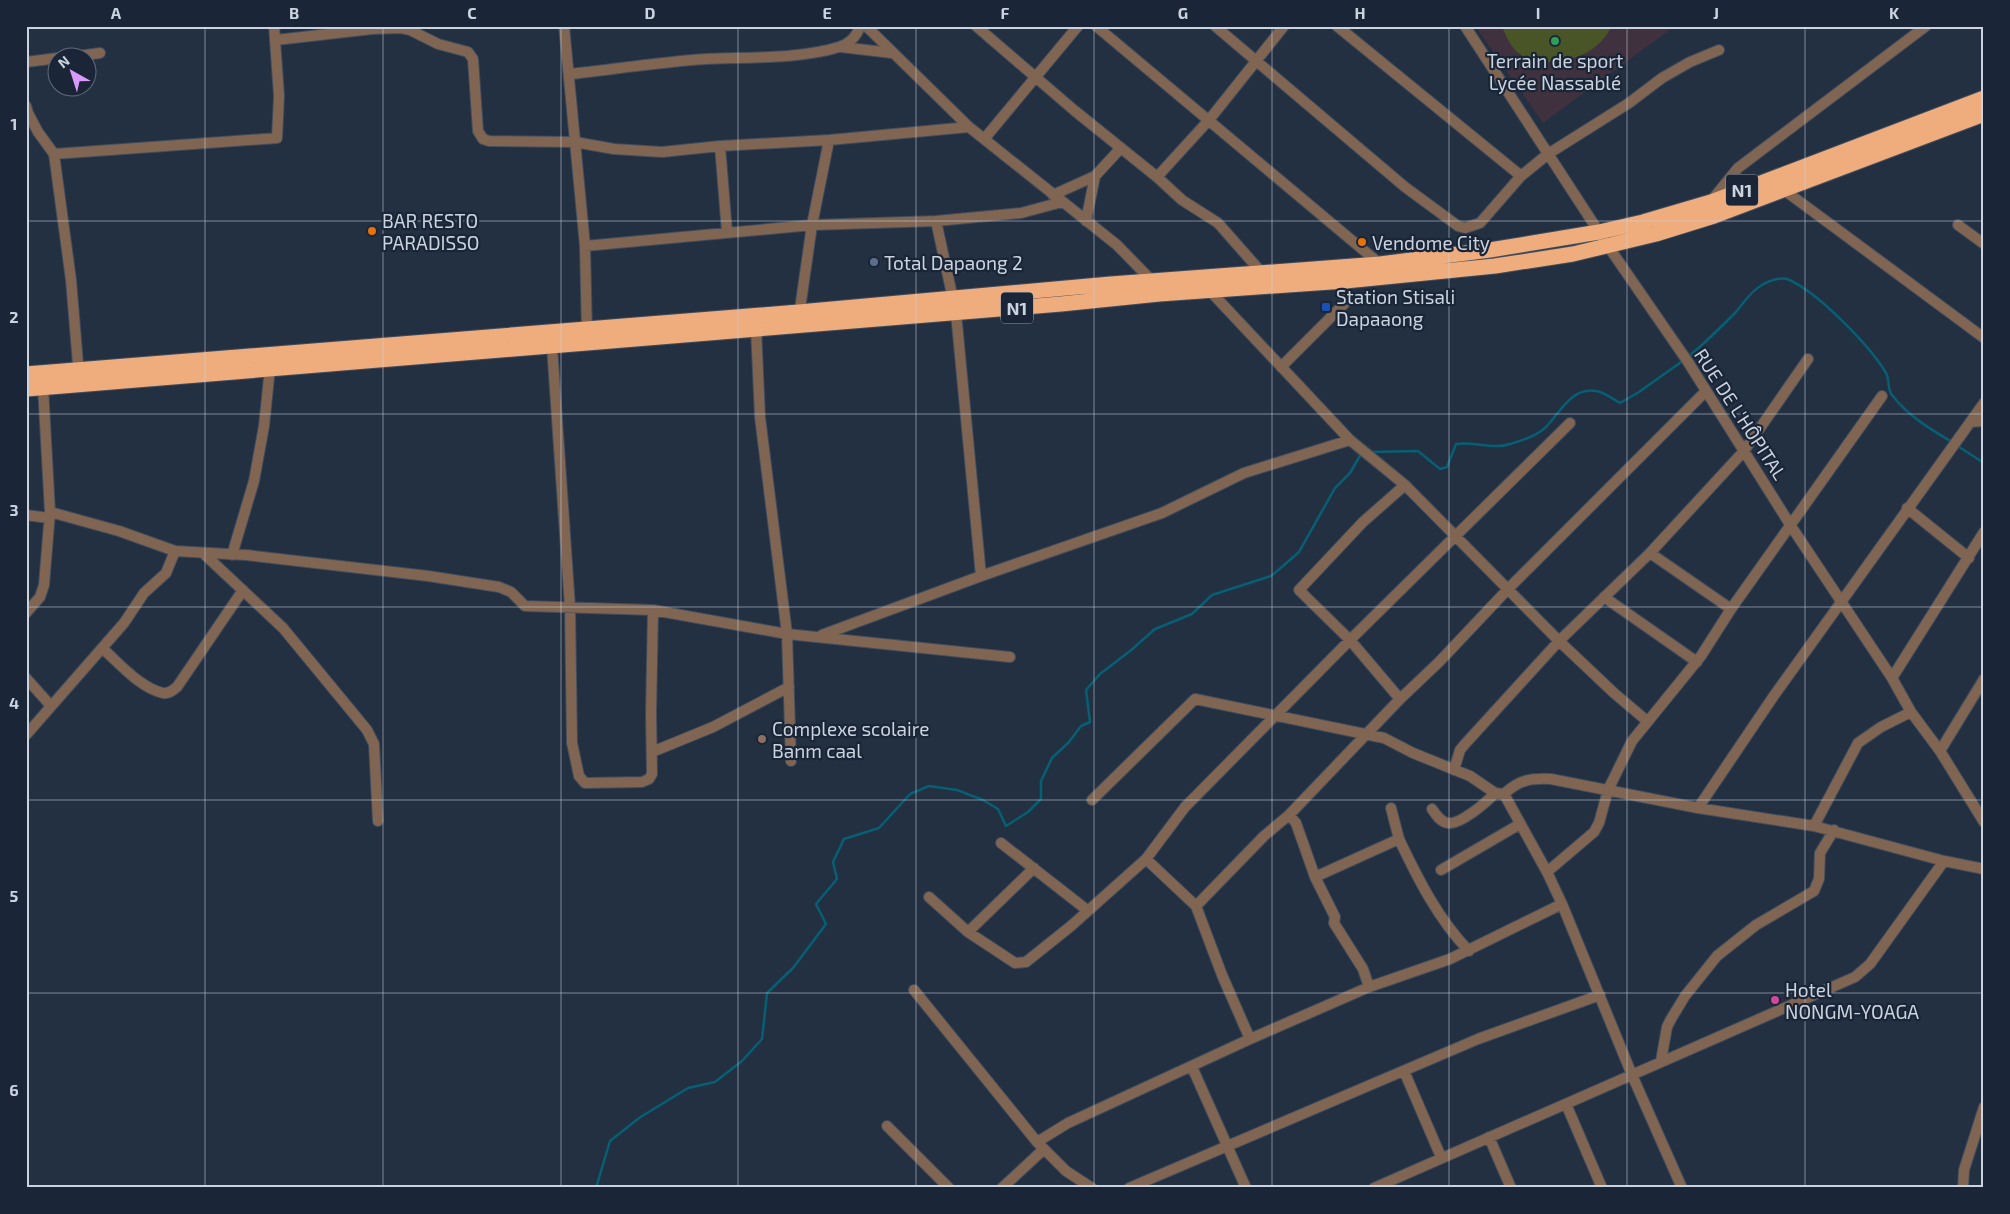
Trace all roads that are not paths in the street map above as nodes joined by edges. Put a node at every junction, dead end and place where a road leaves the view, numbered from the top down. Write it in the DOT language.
graph roads {
  1 [pos="274,26"];
  2 [pos="564,26"];
  3 [pos="860,26"];
  4 [pos="866,26"];
  5 [pos="976,26"];
  6 [pos="1078,26"];
  7 [pos="1096,26"];
  8 [pos="1215,26"];
  9 [pos="1284,26"];
  10 [pos="1337,26"];
  11 [pos="1465,26"];
  12 [pos="1926,26"];
  13 [pos="276,40"];
  14 [pos="840,47"];
  15 [pos="1718,50"];
  16 [pos="892,53"];
  17 [pos="48,59"];
  18 [pos="26,62"];
  19 [pos="1256,62"];
  20 [pos="570,74"];
  21 [pos="1036,78"];
  22 [pos="1984,98"];
  23 [pos="26,106"];
  24 [pos="1984,114"];
  25 [pos="1209,120"];
  26 [pos="969,127"];
  27 [pos="984,138"];
  28 [pos="829,140"];
  29 [pos="575,142"];
  30 [pos="720,146"];
  31 [pos="1120,149"];
  32 [pos="54,154"];
  33 [pos="1548,154"];
  34 [pos="1095,176"];
  35 [pos="1521,176"];
  36 [pos="1157,177"];
  37 [pos="1784,190"];
  38 [pos="1053,195"];
  39 [pos="1062,202"];
  40 [pos="1711,202"];
  41 [pos="936,221"];
  42 [pos="1086,221"];
  43 [pos="812,225"];
  44 [pos="1958,225"];
  45 [pos="727,232"];
  46 [pos="1599,232"];
  47 [pos="1984,244"];
  48 [pos="584,246"];
  49 [pos="1608,246"];
  50 [pos="1380,264"];
  51 [pos="1262,273"];
  52 [pos="1345,281"];
  53 [pos="1157,288"];
  54 [pos="1211,292"];
  55 [pos="955,306"];
  56 [pos="799,319"];
  57 [pos="756,328"];
  58 [pos="587,336"];
  59 [pos="1984,338"];
  60 [pos="552,346"];
  61 [pos="1808,359"];
  62 [pos="1281,367"];
  63 [pos="270,368"];
  64 [pos="26,374"];
  65 [pos="79,377"];
  66 [pos="43,387"];
  67 [pos="26,389"];
  68 [pos="1706,392"];
  69 [pos="1882,396"];
  70 [pos="1984,403"];
  71 [pos="1984,421"];
  72 [pos="1970,422"];
  73 [pos="1570,423"];
  74 [pos="1350,440"];
  75 [pos="1744,451"];
  76 [pos="1405,485"];
  77 [pos="1907,508"];
  78 [pos="26,515"];
  79 [pos="50,515"];
  80 [pos="1791,526"];
  81 [pos="1984,532"];
  82 [pos="1455,536"];
  83 [pos="175,551"];
  84 [pos="203,553"];
  85 [pos="1650,553"];
  86 [pos="232,555"];
  87 [pos="1969,558"];
  88 [pos="981,576"];
  89 [pos="1508,589"];
  90 [pos="243,590"];
  91 [pos="1604,598"];
  92 [pos="1842,603"];
  93 [pos="570,607"];
  94 [pos="1731,609"];
  95 [pos="653,610"];
  96 [pos="26,613"];
  97 [pos="788,634"];
  98 [pos="818,636"];
  99 [pos="1350,640"];
  100 [pos="1559,641"];
  101 [pos="102,648"];
  102 [pos="1010,657"];
  103 [pos="1697,662"];
  104 [pos="26,678"];
  105 [pos="1892,678"];
  106 [pos="1984,679"];
  107 [pos="789,687"];
  108 [pos="1400,699"];
  109 [pos="51,706"];
  110 [pos="1911,712"];
  111 [pos="1277,715"];
  112 [pos="1647,721"];
  113 [pos="1366,733"];
  114 [pos="26,735"];
  115 [pos="1940,751"];
  116 [pos="652,752"];
  117 [pos="791,761"];
  118 [pos="1454,770"];
  119 [pos="1608,790"];
  120 [pos="1499,794"];
  121 [pos="1092,800"];
  122 [pos="1391,808"];
  123 [pos="1698,808"];
  124 [pos="1432,810"];
  125 [pos="1289,815"];
  126 [pos="1983,820"];
  127 [pos="378,821"];
  128 [pos="1520,824"];
  129 [pos="1814,826"];
  130 [pos="1834,830"];
  131 [pos="1399,839"];
  132 [pos="1001,843"];
  133 [pos="1146,859"];
  134 [pos="1944,861"];
  135 [pos="1034,868"];
  136 [pos="1984,868"];
  137 [pos="1442,870"];
  138 [pos="1547,872"];
  139 [pos="1315,877"];
  140 [pos="929,897"];
  141 [pos="1562,904"];
  142 [pos="1196,906"];
  143 [pos="1087,910"];
  144 [pos="968,932"];
  145 [pos="1468,951"];
  146 [pos="1369,987"];
  147 [pos="914,990"];
  148 [pos="1600,995"];
  149 [pos="1250,1040"];
  150 [pos="1661,1061"];
  151 [pos="1192,1067"];
  152 [pos="1404,1071"];
  153 [pos="1632,1075"];
  154 [pos="1566,1104"];
  155 [pos="1984,1106"];
  156 [pos="887,1126"];
  157 [pos="1489,1137"];
  158 [pos="1227,1145"];
  159 [pos="1041,1146"];
  160 [pos="1441,1157"];
  161 [pos="949,1188"];
  162 [pos="1002,1188"];
  163 [pos="1092,1188"];
  164 [pos="1129,1188"];
  165 [pos="1246,1188"];
  166 [pos="1374,1188"];
  167 [pos="1511,1188"];
  168 [pos="1602,1188"];
  169 [pos="1682,1188"];
  170 [pos="1963,1188"];
  1 -- 13 [label="street"];
  2 -- 20 [label="street"];
  3 -- 14 [label="street"];
  4 -- 16 [label="street"];
  5 -- 21 [label="street"];
  6 -- 21 [label="street"];
  7 -- 25 [label="street"];
  8 -- 19 [label="street"];
  9 -- 19 [label="street"];
  10 -- 35 [label="street"];
  11 -- 33 [label="street, RUE DE L'HÔPITAL"];
  12 -- 40 [label="street"];
  13 -- 29 [label="street"];
  13 -- 32 [label="street"];
  14 -- 16 [label="street"];
  14 -- 20 [label="street"];
  15 -- 33 [label="street"];
  16 -- 26 [label="street"];
  17 -- 18 [label="street"];
  19 -- 25 [label="street"];
  19 -- 35 [label="street"];
  20 -- 29 [label="street"];
  21 -- 27 [label="street"];
  21 -- 31 [label="street"];
  22 -- 40 [label="highway, N1"];
  23 -- 32 [label="street"];
  24 -- 37 [label="highway, N1"];
  25 -- 36 [label="street"];
  25 -- 50 [label="street"];
  26 -- 27 [label="street"];
  26 -- 28 [label="street"];
  27 -- 38 [label="street"];
  28 -- 30 [label="street"];
  28 -- 43 [label="street"];
  29 -- 30 [label="street"];
  29 -- 48 [label="street"];
  30 -- 45 [label="street"];
  31 -- 34 [label="street"];
  31 -- 36 [label="street"];
  32 -- 65 [label="street"];
  33 -- 35 [label="street"];
  33 -- 46 [label="street, RUE DE L'HÔPITAL"];
  34 -- 38 [label="street"];
  34 -- 42 [label="street"];
  36 -- 51 [label="street"];
  37 -- 49 [label="highway, N1"];
  37 -- 59 [label="street"];
  38 -- 39 [label="street"];
  39 -- 41 [label="street"];
  39 -- 42 [label="street"];
  40 -- 46 [label="highway, N1"];
  41 -- 43 [label="street"];
  41 -- 55 [label="street"];
  42 -- 53 [label="street"];
  43 -- 45 [label="street"];
  43 -- 56 [label="street"];
  44 -- 47 [label="street"];
  45 -- 48 [label="street"];
  46 -- 49 [label="street, RUE DE L'HÔPITAL"];
  46 -- 50 [label="highway, N1"];
  48 -- 58 [label="street"];
  49 -- 52 [label="highway, N1"];
  49 -- 68 [label="street, RUE DE L'HÔPITAL"];
  50 -- 51 [label="highway, N1"];
  51 -- 53 [label="highway, N1"];
  52 -- 54 [label="highway, N1"];
  52 -- 62 [label="street"];
  53 -- 54 [label="highway, N1"];
  53 -- 55 [label="highway, N1"];
  54 -- 62 [label="street"];
  55 -- 56 [label="highway, N1"];
  55 -- 88 [label="street"];
  56 -- 57 [label="highway, N1"];
  56 -- 58 [label="highway, N1"];
  57 -- 58 [label="highway, N1"];
  57 -- 97 [label="street"];
  58 -- 60 [label="highway, N1"];
  58 -- 65 [label="highway, N1"];
  60 -- 63 [label="highway, N1"];
  60 -- 93 [label="street"];
  61 -- 75 [label="street"];
  62 -- 74 [label="street"];
  63 -- 65 [label="highway, N1"];
  63 -- 86 [label="street"];
  64 -- 65 [label="highway, N1"];
  65 -- 66 [label="highway, N1"];
  66 -- 67 [label="highway, N1"];
  66 -- 79 [label="street"];
  68 -- 75 [label="street, RUE DE L'HÔPITAL"];
  68 -- 89 [label="street"];
  69 -- 80 [label="street"];
  70 -- 72 [label="street"];
  71 -- 72 [label="street"];
  72 -- 77 [label="street"];
  73 -- 82 [label="street"];
  74 -- 76 [label="street"];
  74 -- 88 [label="street"];
  75 -- 80 [label="street, RUE DE L'HÔPITAL"];
  75 -- 85 [label="street"];
  76 -- 82 [label="street"];
  76 -- 99 [label="street"];
  77 -- 87 [label="street"];
  77 -- 92 [label="street"];
  78 -- 79 [label="street"];
  79 -- 83 [label="street"];
  79 -- 96 [label="street"];
  80 -- 92 [label="street, RUE DE L'HÔPITAL"];
  80 -- 94 [label="street"];
  81 -- 87 [label="street"];
  82 -- 89 [label="street"];
  82 -- 99 [label="street"];
  83 -- 84 [label="street"];
  83 -- 101 [label="street"];
  84 -- 86 [label="street"];
  84 -- 90 [label="street"];
  85 -- 91 [label="street"];
  85 -- 94 [label="street"];
  86 -- 93 [label="street"];
  87 -- 105 [label="street"];
  88 -- 98 [label="street"];
  89 -- 100 [label="street"];
  89 -- 108 [label="street"];
  90 -- 101 [label="street"];
  90 -- 127 [label="street"];
  91 -- 100 [label="street"];
  91 -- 103 [label="street"];
  92 -- 105 [label="street, RUE DE L'HÔPITAL"];
  92 -- 123 [label="street"];
  93 -- 95 [label="street"];
  93 -- 116 [label="street"];
  94 -- 103 [label="street"];
  95 -- 97 [label="street"];
  95 -- 116 [label="street"];
  97 -- 98 [label="street"];
  97 -- 107 [label="street"];
  98 -- 102 [label="street"];
  99 -- 108 [label="street"];
  99 -- 111 [label="street"];
  100 -- 112 [label="street"];
  100 -- 118 [label="street"];
  101 -- 109 [label="street"];
  103 -- 112 [label="street"];
  104 -- 109 [label="street"];
  105 -- 110 [label="street, RUE DE L'HÔPITAL"];
  106 -- 115 [label="street"];
  107 -- 116 [label="street"];
  107 -- 117 [label="street"];
  108 -- 113 [label="street"];
  109 -- 114 [label="street"];
  110 -- 115 [label="street, RUE DE L'HÔPITAL"];
  110 -- 129 [label="street"];
  111 -- 113 [label="street"];
  111 -- 121 [label="street"];
  111 -- 133 [label="street"];
  112 -- 119 [label="street"];
  113 -- 118 [label="street"];
  113 -- 125 [label="street"];
  115 -- 126 [label="street, RUE DE L'HÔPITAL"];
  118 -- 120 [label="street"];
  119 -- 120 [label="street"];
  119 -- 123 [label="street"];
  119 -- 138 [label="street"];
  120 -- 124 [label="street"];
  120 -- 128 [label="street"];
  122 -- 131 [label="street"];
  123 -- 129 [label="street"];
  125 -- 139 [label="street"];
  125 -- 142 [label="street"];
  128 -- 137 [label="street"];
  128 -- 138 [label="street"];
  129 -- 130 [label="street"];
  130 -- 134 [label="street"];
  130 -- 150 [label="street"];
  131 -- 139 [label="street"];
  131 -- 145 [label="street"];
  132 -- 135 [label="street"];
  133 -- 142 [label="street"];
  133 -- 143 [label="street"];
  134 -- 136 [label="street"];
  134 -- 150 [label="street"];
  135 -- 143 [label="street"];
  135 -- 144 [label="street"];
  138 -- 141 [label="street"];
  139 -- 146 [label="street"];
  140 -- 144 [label="street"];
  141 -- 145 [label="street"];
  141 -- 148 [label="street"];
  142 -- 149 [label="street"];
  143 -- 144 [label="street"];
  145 -- 146 [label="street"];
  146 -- 149 [label="street"];
  147 -- 159 [label="street"];
  148 -- 152 [label="street"];
  148 -- 153 [label="street"];
  149 -- 151 [label="street"];
  150 -- 153 [label="street"];
  151 -- 158 [label="street"];
  151 -- 159 [label="street"];
  152 -- 158 [label="street"];
  152 -- 160 [label="street"];
  153 -- 154 [label="street"];
  153 -- 169 [label="street"];
  154 -- 157 [label="street"];
  154 -- 168 [label="street"];
  155 -- 170 [label="street"];
  156 -- 161 [label="street"];
  157 -- 160 [label="street"];
  157 -- 167 [label="street"];
  158 -- 164 [label="street"];
  158 -- 165 [label="street"];
  159 -- 162 [label="street"];
  159 -- 163 [label="street"];
  160 -- 166 [label="street"];
}
